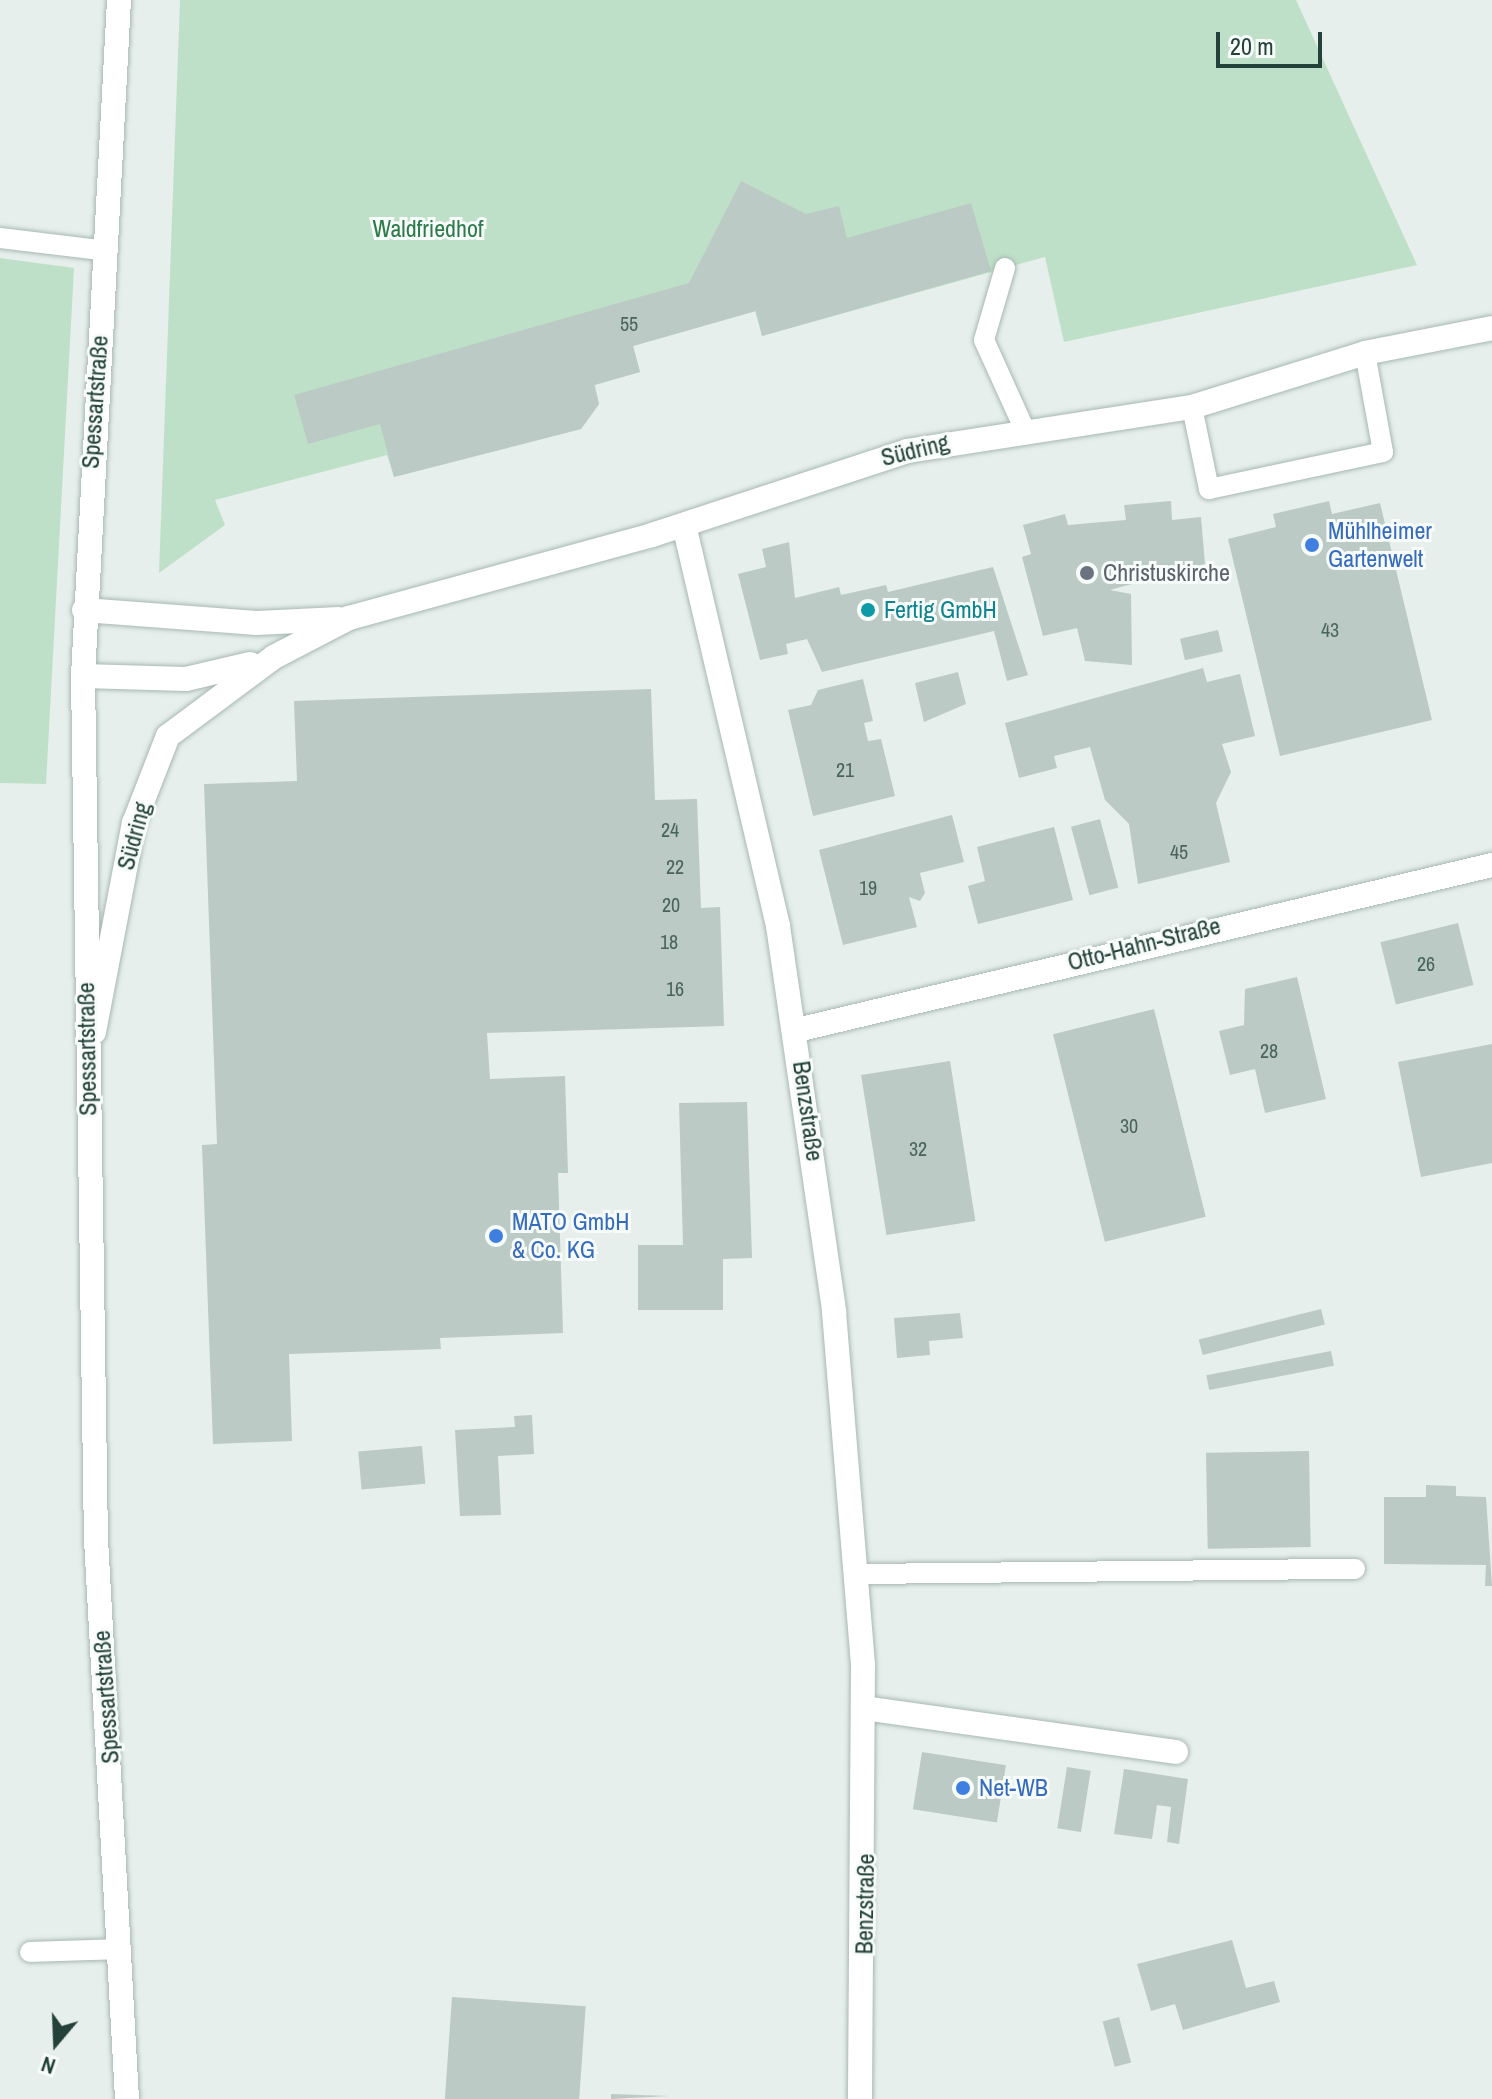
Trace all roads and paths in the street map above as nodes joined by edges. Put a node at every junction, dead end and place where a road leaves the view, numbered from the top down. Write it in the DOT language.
graph roads {
  1 [pos="119,0"];
  2 [pos="0,238"];
  3 [pos="107,251"];
  4 [pos="1005,268"];
  5 [pos="1492,328"];
  6 [pos="1365,353"];
  7 [pos="1192,407"];
  8 [pos="1024,428"];
  9 [pos="684,525"];
  10 [pos="84,610"];
  11 [pos="349,618"];
  12 [pos="274,657"];
  13 [pos="83,676"];
  14 [pos="1492,865"];
  15 [pos="797,1030"];
  16 [pos="87,1069"];
  17 [pos="1355,1569"];
  18 [pos="859,1574"];
  19 [pos="864,1708"];
  20 [pos="1176,1752"];
  21 [pos="121,1949"];
  22 [pos="30,1952"];
  23 [pos="127,2099"];
  24 [pos="860,2099"];
  1 -- 3 [label="street, Spessartstraße"];
  2 -- 3 [label="lane"];
  3 -- 10 [label="street, Spessartstraße"];
  4 -- 8 [label="lane"];
  5 -- 6 [label="street, Südring"];
  6 -- 7 [label="street, Südring"];
  6 -- 7 [label="lane"];
  7 -- 8 [label="street, Südring"];
  8 -- 9 [label="street, Südring"];
  9 -- 11 [label="street, Südring"];
  9 -- 15 [label="street, Benzstraße"];
  10 -- 11 [label="street, Südring"];
  10 -- 13 [label="street, Spessartstraße"];
  11 -- 12 [label="street, Südring"];
  12 -- 13 [label="street, Südring"];
  12 -- 16 [label="street, Südring"];
  13 -- 16 [label="street, Spessartstraße"];
  14 -- 15 [label="street, Otto-Hahn-Straße"];
  15 -- 18 [label="street, Benzstraße"];
  16 -- 21 [label="street, Spessartstraße"];
  17 -- 18 [label="lane"];
  18 -- 19 [label="street, Benzstraße"];
  19 -- 20 [label="street"];
  19 -- 24 [label="street, Benzstraße"];
  21 -- 22 [label="lane"];
  21 -- 23 [label="street, Spessartstraße"];
}
